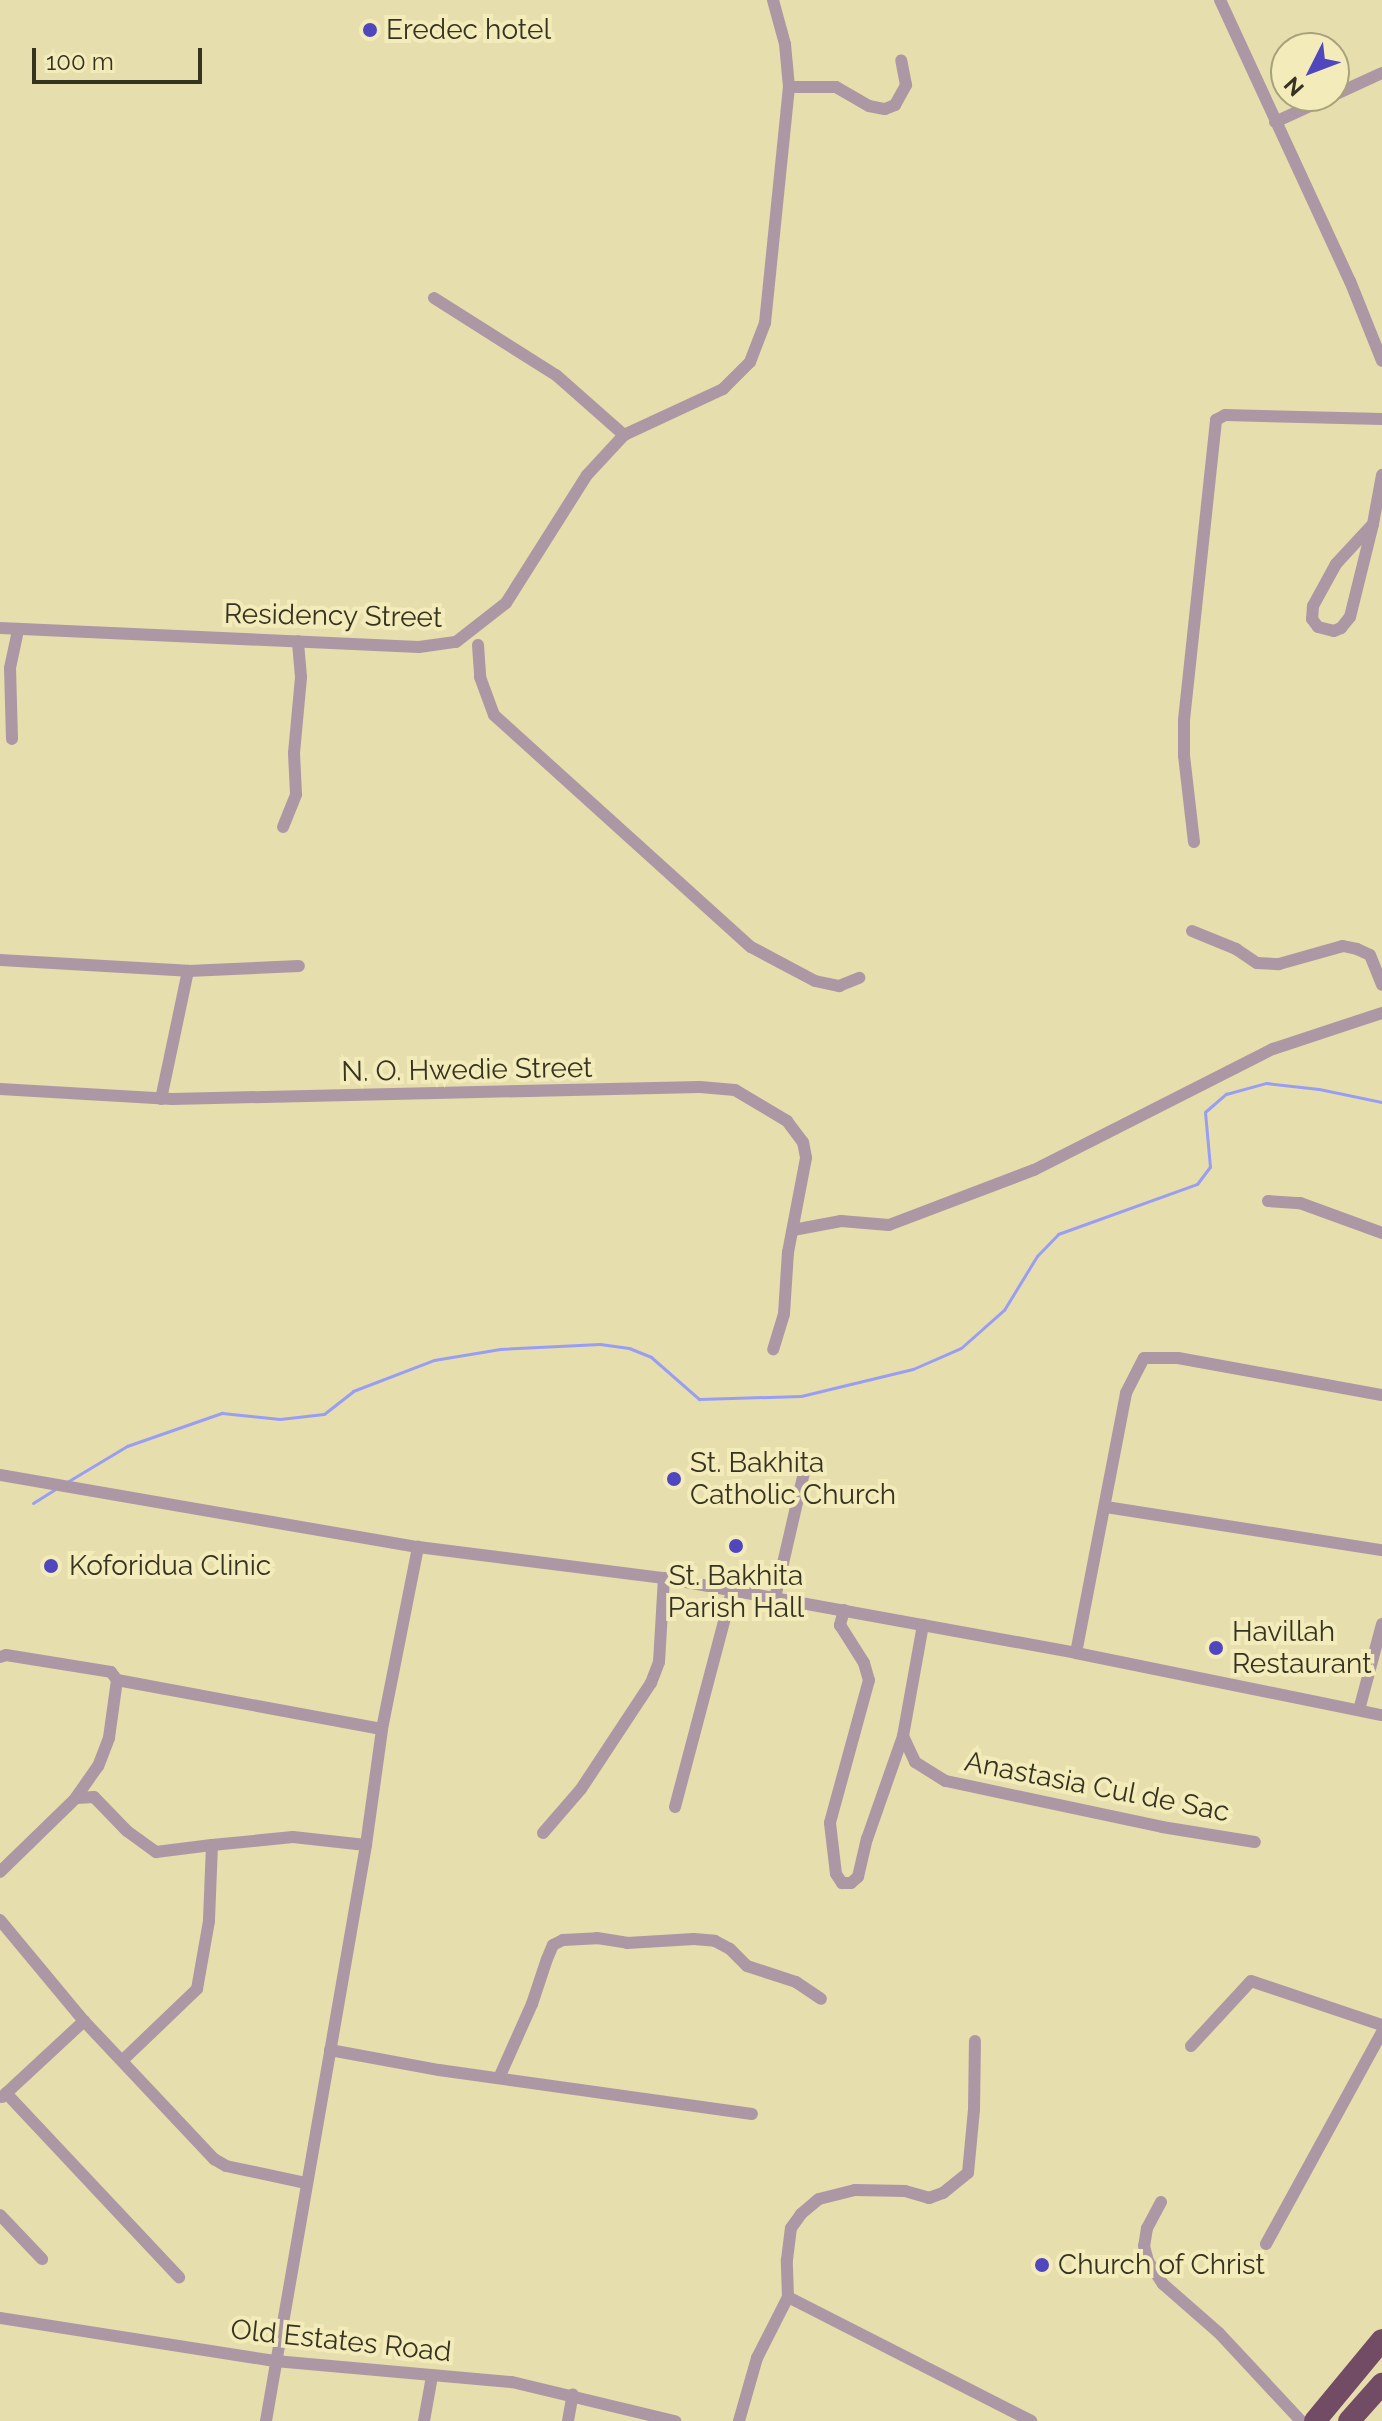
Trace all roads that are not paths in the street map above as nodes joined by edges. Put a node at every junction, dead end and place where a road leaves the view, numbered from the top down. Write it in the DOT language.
graph roads {
  1 [pos="773,0"];
  2 [pos="1220,0"];
  3 [pos="901,60"];
  4 [pos="1382,73"];
  5 [pos="789,87"];
  6 [pos="1350,88"];
  7 [pos="1297,112"];
  8 [pos="1275,122"];
  9 [pos="434,298"];
  10 [pos="1382,361"];
  11 [pos="1382,419"];
  12 [pos="624,435"];
  13 [pos="1382,475"];
  14 [pos="1373,524"];
  15 [pos="0,628"];
  16 [pos="18,629"];
  17 [pos="298,641"];
  18 [pos="478,645"];
  19 [pos="12,739"];
  20 [pos="283,827"];
  21 [pos="1194,842"];
  22 [pos="1192,931"];
  23 [pos="0,960"];
  24 [pos="299,966"];
  25 [pos="188,971"];
  26 [pos="859,978"];
  27 [pos="1382,985"];
  28 [pos="1382,1013"];
  29 [pos="0,1089"];
  30 [pos="161,1099"];
  31 [pos="1268,1201"];
  32 [pos="793,1230"];
  33 [pos="1382,1233"];
  34 [pos="773,1349"];
  35 [pos="1382,1395"];
  36 [pos="807,1459"];
  37 [pos="0,1475"];
  38 [pos="1106,1507"];
  39 [pos="418,1547"];
  40 [pos="1382,1550"];
  41 [pos="664,1578"];
  42 [pos="732,1591"];
  43 [pos="775,1598"];
  44 [pos="844,1610"];
  45 [pos="1382,1624"];
  46 [pos="923,1625"];
  47 [pos="1076,1653"];
  48 [pos="0,1657"];
  49 [pos="117,1680"];
  50 [pos="1359,1710"];
  51 [pos="1382,1715"];
  52 [pos="382,1729"];
  53 [pos="903,1736"];
  54 [pos="76,1798"];
  55 [pos="675,1807"];
  56 [pos="543,1833"];
  57 [pos="1255,1842"];
  58 [pos="212,1845"];
  59 [pos="366,1845"];
  60 [pos="0,1872"];
  61 [pos="0,1920"];
  62 [pos="821,1999"];
  63 [pos="84,2021"];
  64 [pos="1382,2025"];
  65 [pos="1382,2032"];
  66 [pos="975,2041"];
  67 [pos="1191,2046"];
  68 [pos="330,2050"];
  69 [pos="123,2060"];
  70 [pos="499,2078"];
  71 [pos="3,2096"];
  72 [pos="752,2114"];
  73 [pos="306,2183"];
  74 [pos="1161,2202"];
  75 [pos="0,2215"];
  76 [pos="1266,2244"];
  77 [pos="42,2259"];
  78 [pos="179,2277"];
  79 [pos="788,2297"];
  80 [pos="0,2318"];
  81 [pos="1382,2340"];
  82 [pos="275,2361"];
  83 [pos="432,2376"];
  84 [pos="1382,2384"];
  85 [pos="573,2394"];
  86 [pos="266,2421"];
  87 [pos="424,2421"];
  88 [pos="568,2421"];
  89 [pos="675,2421"];
  90 [pos="739,2421"];
  91 [pos="1031,2421"];
  92 [pos="1301,2421"];
  93 [pos="1315,2421"];
  94 [pos="1349,2421"];
  1 -- 5 [label="street, Residency Street"];
  2 -- 8 [label="street"];
  3 -- 5 [label="street"];
  4 -- 6 [label="street"];
  5 -- 12 [label="street, Residency Street"];
  7 -- 8 [label="street"];
  8 -- 10 [label="street"];
  9 -- 12 [label="street"];
  11 -- 21 [label="street"];
  12 -- 17 [label="street, Residency Street"];
  13 -- 14 [label="street"];
  14 -- 14 [label="street"];
  15 -- 16 [label="street, Residency Street"];
  16 -- 17 [label="street, Residency Street"];
  16 -- 19 [label="street"];
  17 -- 20 [label="street"];
  18 -- 26 [label="street"];
  22 -- 27 [label="street"];
  23 -- 25 [label="street"];
  24 -- 25 [label="street"];
  25 -- 30 [label="street"];
  28 -- 32 [label="street"];
  29 -- 30 [label="street, N. O. Hwedie Street"];
  30 -- 32 [label="street, N. O. Hwedie Street"];
  31 -- 33 [label="street"];
  32 -- 34 [label="street, N. O. Hwedie Street"];
  35 -- 38 [label="street"];
  36 -- 43 [label="street"];
  37 -- 39 [label="street"];
  38 -- 40 [label="street"];
  38 -- 47 [label="street"];
  39 -- 41 [label="street"];
  39 -- 52 [label="street"];
  41 -- 42 [label="street"];
  41 -- 56 [label="street"];
  42 -- 43 [label="street"];
  42 -- 55 [label="street"];
  43 -- 44 [label="street"];
  44 -- 46 [label="street"];
  44 -- 53 [label="street"];
  45 -- 50 [label="street"];
  46 -- 47 [label="street"];
  46 -- 53 [label="street"];
  47 -- 50 [label="street"];
  48 -- 49 [label="street"];
  49 -- 52 [label="street"];
  49 -- 54 [label="street"];
  50 -- 51 [label="street"];
  52 -- 59 [label="street"];
  53 -- 57 [label="street, Anastasia Cul de Sac"];
  54 -- 58 [label="street"];
  54 -- 60 [label="street"];
  58 -- 59 [label="street"];
  58 -- 69 [label="street"];
  59 -- 68 [label="street"];
  61 -- 63 [label="street"];
  62 -- 70 [label="street"];
  63 -- 69 [label="street"];
  63 -- 71 [label="street"];
  64 -- 67 [label="street"];
  65 -- 76 [label="street"];
  66 -- 79 [label="street"];
  68 -- 70 [label="street"];
  68 -- 73 [label="street"];
  69 -- 73 [label="street"];
  70 -- 72 [label="street"];
  71 -- 78 [label="street"];
  73 -- 82 [label="street"];
  74 -- 92 [label="street"];
  75 -- 77 [label="street"];
  79 -- 90 [label="street"];
  79 -- 91 [label="street"];
  80 -- 82 [label="street, Old Estates Road"];
  81 -- 93 [label="highway"];
  82 -- 83 [label="street, Old Estates Road"];
  82 -- 86 [label="street"];
  83 -- 85 [label="street, Old Estates Road"];
  83 -- 87 [label="street"];
  84 -- 94 [label="highway"];
  85 -- 88 [label="street"];
  85 -- 89 [label="street, Old Estates Road"];
}
